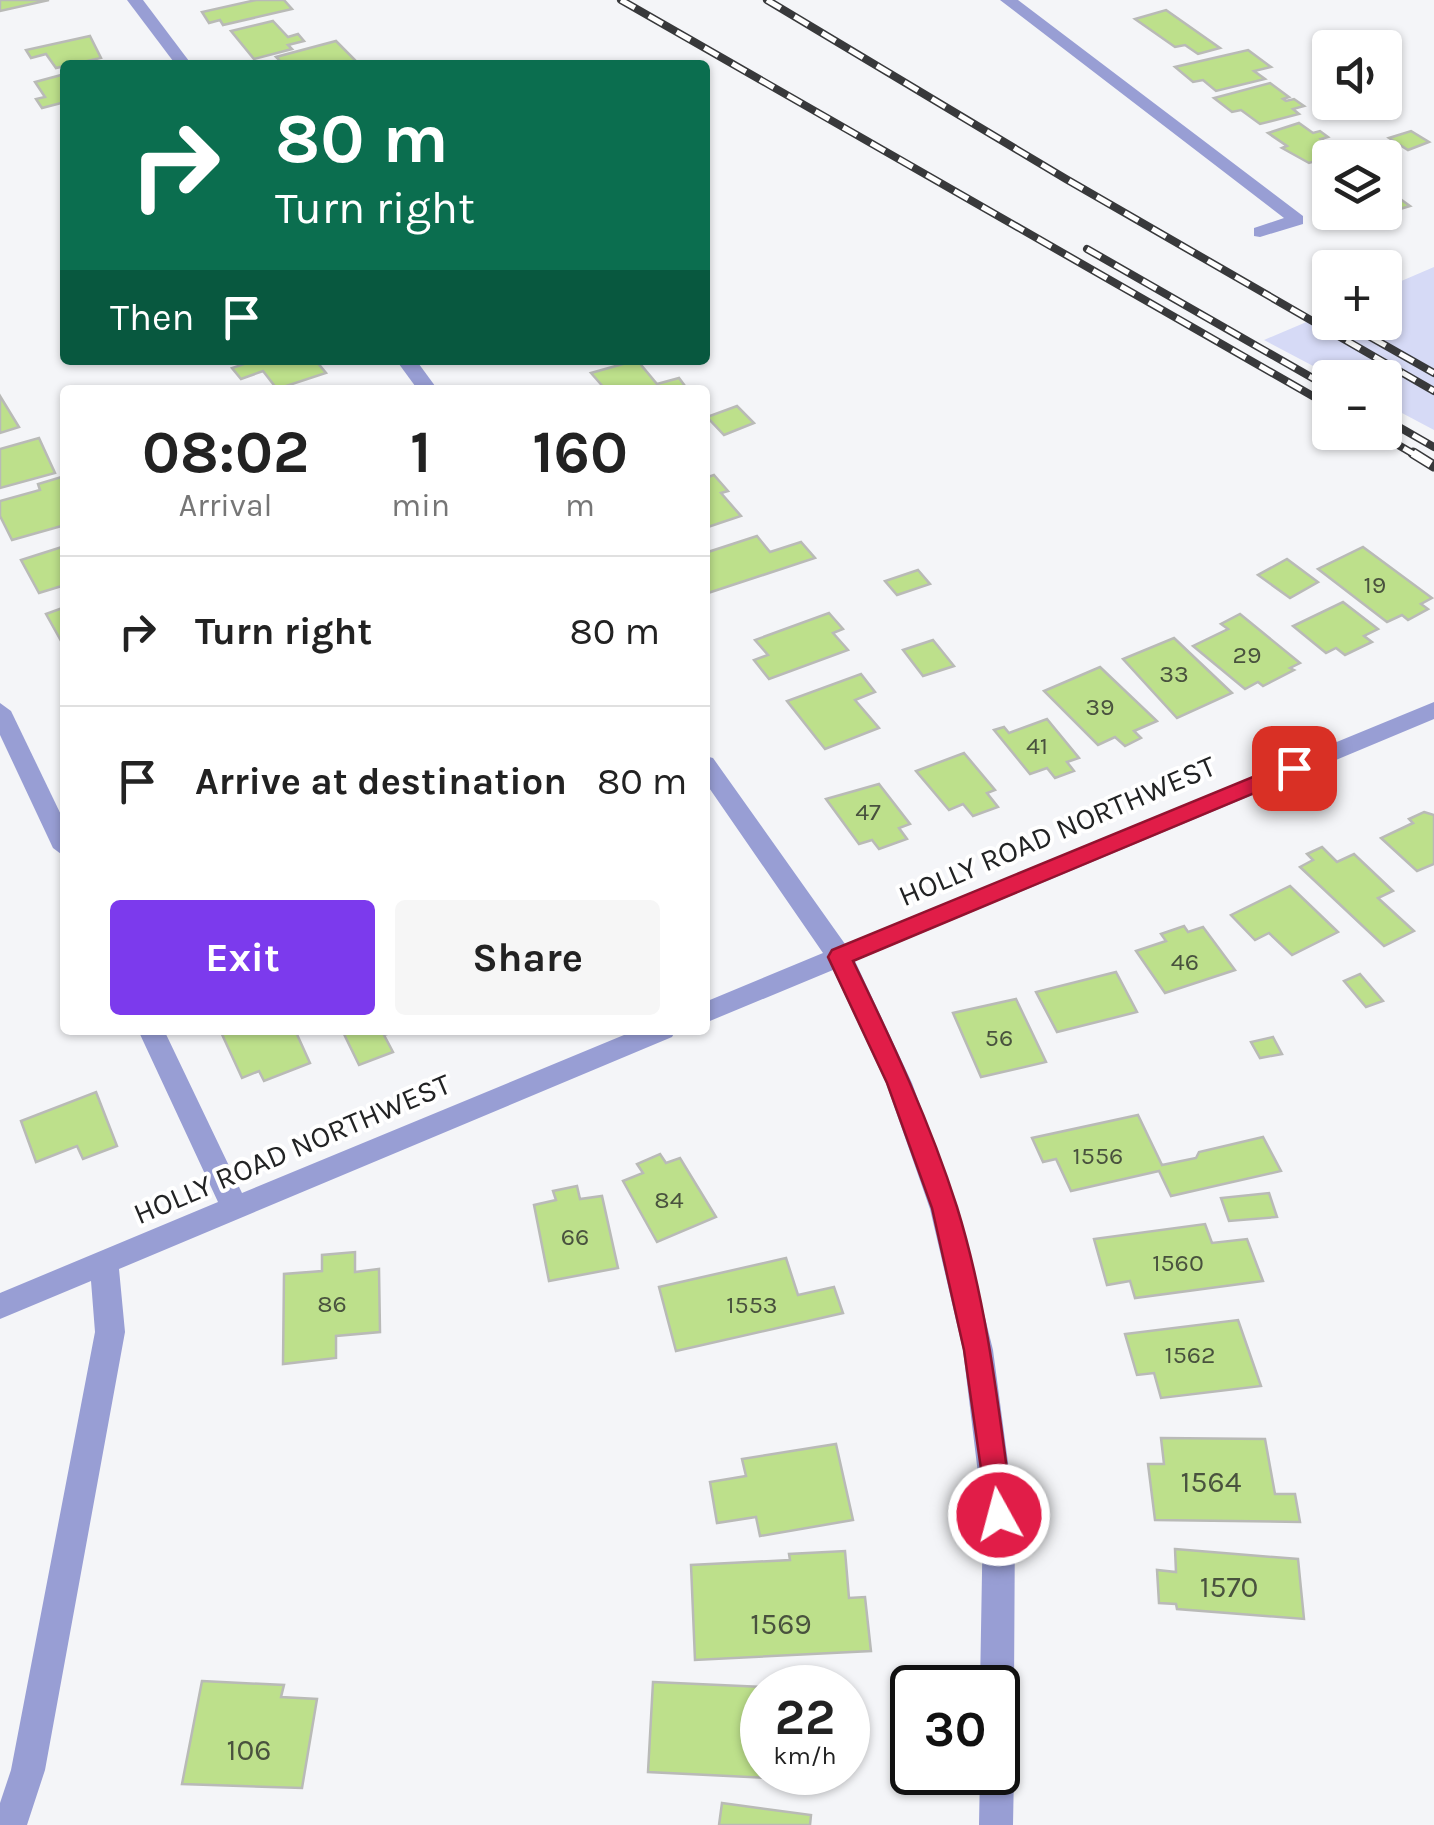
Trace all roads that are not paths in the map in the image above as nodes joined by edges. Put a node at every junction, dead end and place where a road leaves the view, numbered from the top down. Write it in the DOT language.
graph roads {
  1 [pos="135,0"];
  2 [pos="1008,0"];
  3 [pos="180,60"];
  4 [pos="1260,232"];
  5 [pos="1434,710"];
  6 [pos="0,711"];
  7 [pos="710,771"];
  8 [pos="60,837"];
  9 [pos="840,957"];
  10 [pos="710,1011"];
  11 [pos="153,1035"];
  12 [pos="652,1035"];
  13 [pos="235,1208"];
  14 [pos="104,1262"];
  15 [pos="0,1306"];
  16 [pos="998,1665"];
  17 [pos="997,1795"];
  18 [pos="10,1825"];
  19 [pos="996,1825"];
  1 -- 3 [label="street"];
  2 -- 4 [label="street"];
  5 -- 9 [label="street, HOLLY ROAD NORTHWEST"];
  6 -- 8 [label="street"];
  7 -- 9 [label="street"];
  9 -- 10 [label="street, HOLLY ROAD NORTHWEST"];
  9 -- 16 [label="street"];
  11 -- 13 [label="street"];
  12 -- 13 [label="street, HOLLY ROAD NORTHWEST"];
  13 -- 14 [label="street, HOLLY ROAD NORTHWEST"];
  14 -- 15 [label="street, HOLLY ROAD NORTHWEST"];
  14 -- 18 [label="street"];
  17 -- 19 [label="street"];
}
